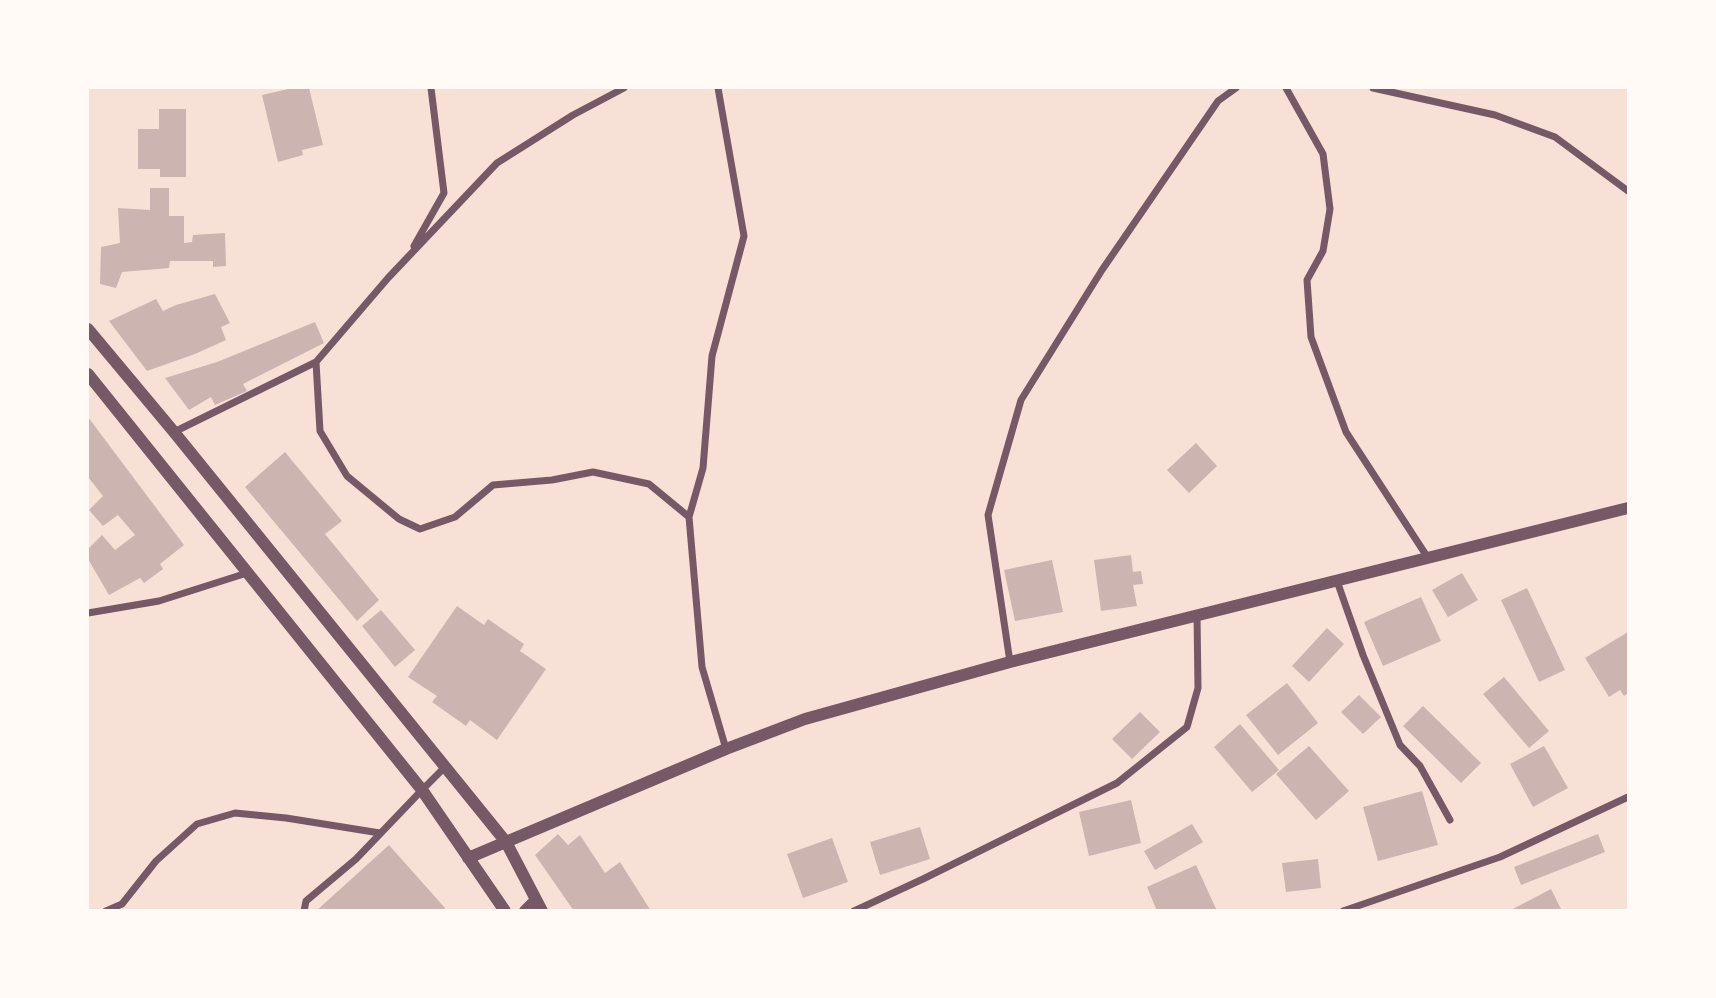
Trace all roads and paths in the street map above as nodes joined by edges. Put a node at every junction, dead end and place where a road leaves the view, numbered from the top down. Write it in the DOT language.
graph roads {
  1 [pos="431,88"];
  2 [pos="624,88"];
  3 [pos="718,88"];
  4 [pos="1236,88"];
  5 [pos="1286,88"];
  6 [pos="1373,88"];
  7 [pos="1629,191"];
  8 [pos="409,256"];
  9 [pos="88,329"];
  10 [pos="316,362"];
  11 [pos="88,374"];
  12 [pos="174,432"];
  13 [pos="1629,508"];
  14 [pos="689,517"];
  15 [pos="1428,558"];
  16 [pos="247,573"];
  17 [pos="1337,581"];
  18 [pos="88,613"];
  19 [pos="1197,615"];
  20 [pos="1010,662"];
  21 [pos="726,750"];
  22 [pos="445,767"];
  23 [pos="422,790"];
  24 [pos="1629,797"];
  25 [pos="1450,820"];
  26 [pos="380,833"];
  27 [pos="506,842"];
  28 [pos="468,858"];
  29 [pos="539,905"];
  30 [pos="106,911"];
  31 [pos="304,911"];
  32 [pos="505,911"];
  33 [pos="524,911"];
  34 [pos="854,911"];
  35 [pos="1343,911"];
  1 -- 8 [label="street"];
  2 -- 8 [label="street"];
  3 -- 14 [label="street"];
  4 -- 20 [label="street"];
  5 -- 15 [label="street"];
  6 -- 7 [label="street"];
  8 -- 10 [label="street"];
  9 -- 12 [label="street"];
  10 -- 12 [label="street"];
  10 -- 14 [label="street"];
  11 -- 16 [label="street"];
  12 -- 22 [label="street"];
  13 -- 15 [label="street"];
  14 -- 21 [label="street"];
  15 -- 17 [label="street"];
  16 -- 18 [label="street"];
  16 -- 23 [label="street"];
  17 -- 19 [label="street"];
  17 -- 25 [label="street"];
  19 -- 20 [label="street"];
  19 -- 34 [label="street"];
  20 -- 21 [label="street"];
  21 -- 27 [label="street"];
  22 -- 23 [label="street"];
  22 -- 27 [label="street"];
  23 -- 26 [label="street"];
  23 -- 28 [label="street"];
  24 -- 35 [label="street"];
  26 -- 30 [label="street"];
  26 -- 31 [label="street"];
  27 -- 28 [label="street"];
  27 -- 29 [label="street"];
  28 -- 32 [label="street"];
  29 -- 33 [label="street"];
}
